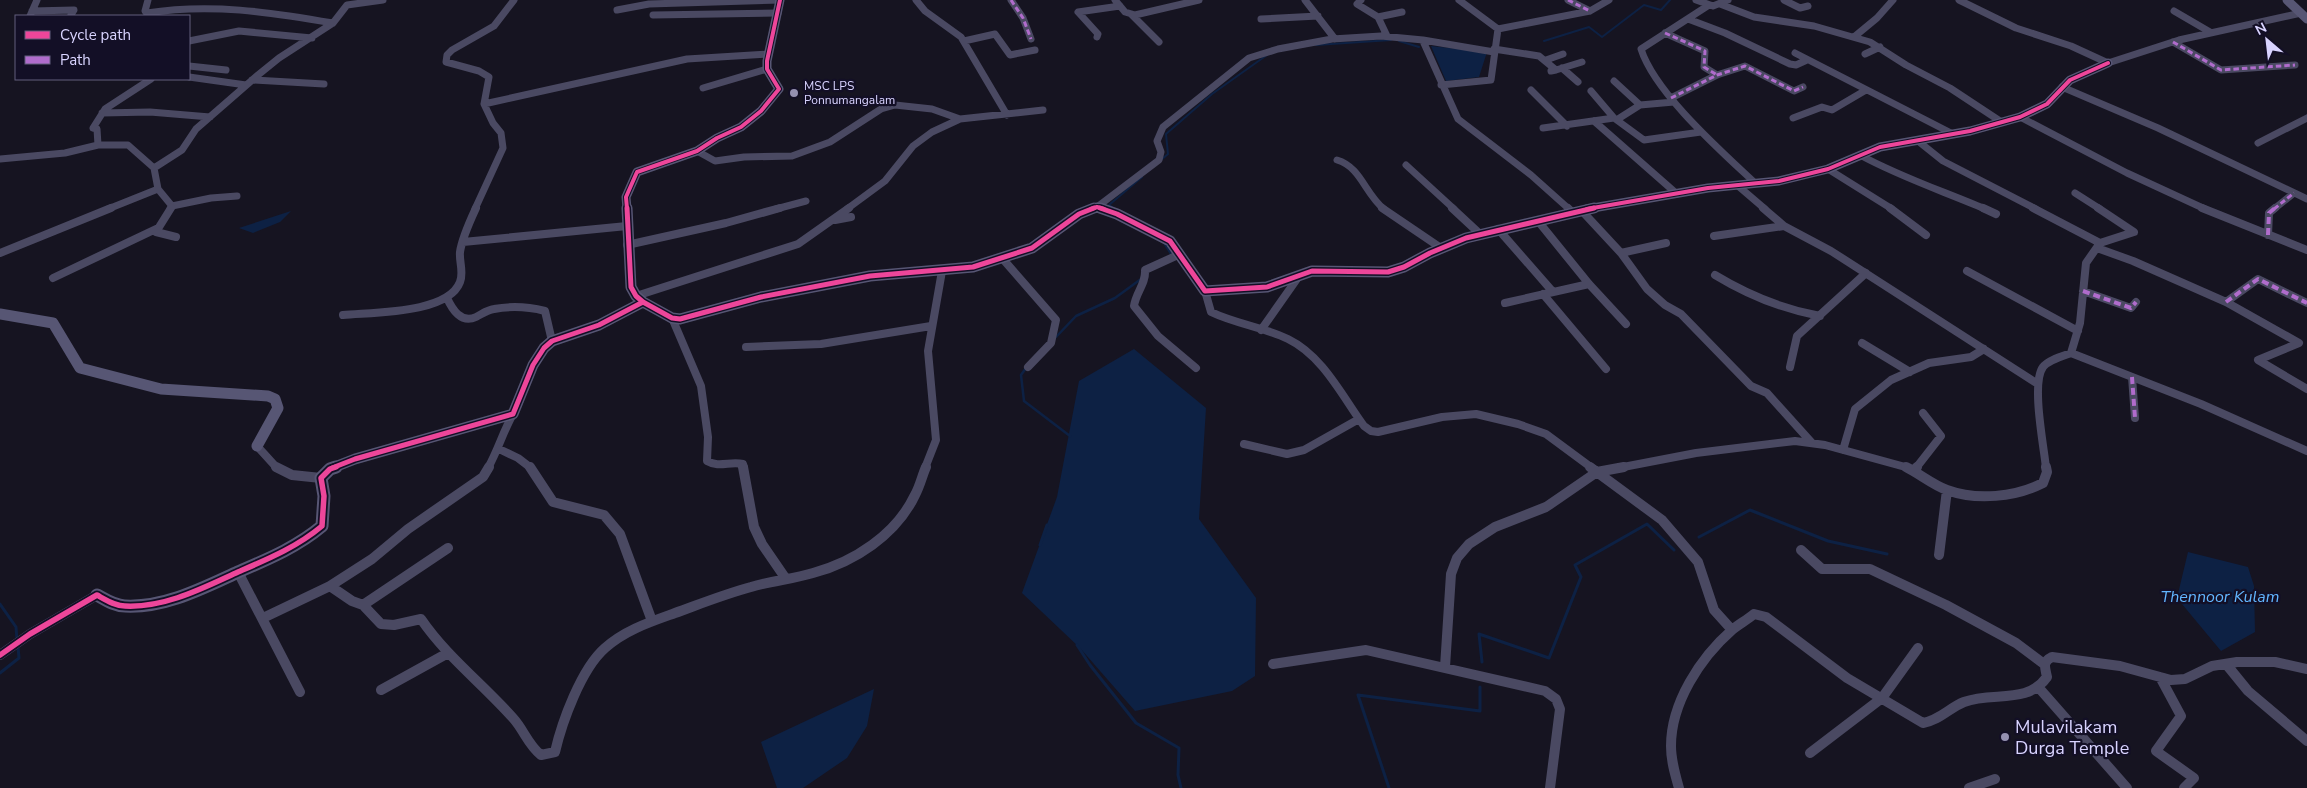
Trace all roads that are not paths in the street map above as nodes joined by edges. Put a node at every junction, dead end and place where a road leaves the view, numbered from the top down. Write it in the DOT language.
graph roads {
  1 [pos="37,0"];
  2 [pos="148,0"];
  3 [pos="383,0"];
  4 [pos="514,0"];
  5 [pos="780,0"];
  6 [pos="916,0"];
  7 [pos="1011,0"];
  8 [pos="1115,0"];
  9 [pos="1168,0"];
  10 [pos="1199,0"];
  11 [pos="1306,0"];
  12 [pos="1361,0"];
  13 [pos="1459,0"];
  14 [pos="1568,0"];
  15 [pos="1608,0"];
  16 [pos="1696,0"];
  17 [pos="1728,0"];
  18 [pos="1784,0"];
  19 [pos="1893,0"];
  20 [pos="1959,0"];
  21 [pos="2287,0"];
  22 [pos="350,2"];
  23 [pos="1720,4"];
  24 [pos="1709,5"];
  25 [pos="1120,6"];
  26 [pos="1175,6"];
  27 [pos="1808,6"];
  28 [pos="617,10"];
  29 [pos="1590,11"];
  30 [pos="2174,11"];
  31 [pos="1402,12"];
  32 [pos="778,13"];
  33 [pos="31,14"];
  34 [pos="148,14"];
  35 [pos="1131,14"];
  36 [pos="72,15"];
  37 [pos="653,15"];
  38 [pos="1318,16"];
  39 [pos="2304,16"];
  40 [pos="1378,17"];
  41 [pos="1261,19"];
  42 [pos="1688,19"];
  43 [pos="332,23"];
  44 [pos="1498,30"];
  45 [pos="2210,32"];
  46 [pos="1666,33"];
  47 [pos="1387,36"];
  48 [pos="1097,37"];
  49 [pos="1854,37"];
  50 [pos="312,38"];
  51 [pos="1031,39"];
  52 [pos="1335,39"];
  53 [pos="190,41"];
  54 [pos="964,41"];
  55 [pos="1159,42"];
  56 [pos="1423,42"];
  57 [pos="2173,42"];
  58 [pos="1880,47"];
  59 [pos="1035,50"];
  60 [pos="1494,50"];
  61 [pos="1795,53"];
  62 [pos="769,54"];
  63 [pos="1563,54"];
  64 [pos="1865,54"];
  65 [pos="1546,60"];
  66 [pos="1807,60"];
  67 [pos="1582,62"];
  68 [pos="2108,63"];
  69 [pos="2295,65"];
  70 [pos="190,66"];
  71 [pos="767,69"];
  72 [pos="226,70"];
  73 [pos="1556,70"];
  74 [pos="1717,75"];
  75 [pos="190,77"];
  76 [pos="149,80"];
  77 [pos="252,80"];
  78 [pos="1614,81"];
  79 [pos="1578,82"];
  80 [pos="324,84"];
  81 [pos="246,85"];
  82 [pos="1441,85"];
  83 [pos="2062,87"];
  84 [pos="703,88"];
  85 [pos="1803,88"];
  86 [pos="1531,90"];
  87 [pos="1866,90"];
  88 [pos="1591,91"];
  89 [pos="1672,100"];
  90 [pos="484,104"];
  91 [pos="1640,105"];
  92 [pos="1043,110"];
  93 [pos="102,113"];
  94 [pos="1007,115"];
  95 [pos="210,117"];
  96 [pos="2020,117"];
  97 [pos="1616,118"];
  98 [pos="1793,118"];
  99 [pos="2307,118"];
  100 [pos="960,119"];
  101 [pos="2000,120"];
  102 [pos="1594,121"];
  103 [pos="1567,126"];
  104 [pos="1543,128"];
  105 [pos="1701,132"];
  106 [pos="1952,134"];
  107 [pos="1918,141"];
  108 [pos="2258,143"];
  109 [pos="98,145"];
  110 [pos="697,151"];
  111 [pos="1860,155"];
  112 [pos="0,159"];
  113 [pos="1337,160"];
  114 [pos="1406,165"];
  115 [pos="154,168"];
  116 [pos="1828,169"];
  117 [pos="1755,183"];
  118 [pos="1738,185"];
  119 [pos="158,190"];
  120 [pos="2075,193"];
  121 [pos="2294,193"];
  122 [pos="1677,194"];
  123 [pos="237,196"];
  124 [pos="2307,199"];
  125 [pos="806,201"];
  126 [pos="172,206"];
  127 [pos="1097,207"];
  128 [pos="1577,212"];
  129 [pos="1996,214"];
  130 [pos="850,217"];
  131 [pos="1538,221"];
  132 [pos="828,222"];
  133 [pos="627,226"];
  134 [pos="1784,226"];
  135 [pos="156,229"];
  136 [pos="1498,230"];
  137 [pos="1480,234"];
  138 [pos="1926,235"];
  139 [pos="2268,235"];
  140 [pos="1714,236"];
  141 [pos="176,237"];
  142 [pos="463,242"];
  143 [pos="1666,243"];
  144 [pos="627,245"];
  145 [pos="2099,245"];
  146 [pos="1441,248"];
  147 [pos="2307,250"];
  148 [pos="0,253"];
  149 [pos="1621,253"];
  150 [pos="1180,254"];
  151 [pos="1002,258"];
  152 [pos="942,271"];
  153 [pos="1967,271"];
  154 [pos="1866,273"];
  155 [pos="1715,275"];
  156 [pos="1299,276"];
  157 [pos="53,278"];
  158 [pos="1590,284"];
  159 [pos="1204,291"];
  160 [pos="2083,291"];
  161 [pos="1553,292"];
  162 [pos="1543,294"];
  163 [pos="447,298"];
  164 [pos="639,299"];
  165 [pos="2136,302"];
  166 [pos="2226,302"];
  167 [pos="1505,303"];
  168 [pos="2307,303"];
  169 [pos="0,314"];
  170 [pos="343,315"];
  171 [pos="1820,316"];
  172 [pos="672,318"];
  173 [pos="1626,324"];
  174 [pos="931,326"];
  175 [pos="1261,330"];
  176 [pos="2078,331"];
  177 [pos="552,341"];
  178 [pos="1862,343"];
  179 [pos="746,347"];
  180 [pos="1984,350"];
  181 [pos="2072,353"];
  182 [pos="1028,367"];
  183 [pos="1790,367"];
  184 [pos="1196,368"];
  185 [pos="1606,369"];
  186 [pos="1910,372"];
  187 [pos="2132,377"];
  188 [pos="2038,384"];
  189 [pos="2307,389"];
  190 [pos="1923,413"];
  191 [pos="513,414"];
  192 [pos="2135,418"];
  193 [pos="1359,420"];
  194 [pos="1812,443"];
  195 [pos="1244,444"];
  196 [pos="257,446"];
  197 [pos="499,450"];
  198 [pos="1843,450"];
  199 [pos="2307,451"];
  200 [pos="1914,471"];
  201 [pos="1597,472"];
  202 [pos="321,478"];
  203 [pos="1946,490"];
  204 [pos="448,548"];
  205 [pos="1801,550"];
  206 [pos="1939,555"];
  207 [pos="238,572"];
  208 [pos="786,579"];
  209 [pos="330,586"];
  210 [pos="98,595"];
  211 [pos="363,605"];
  212 [pos="263,618"];
  213 [pos="652,620"];
  214 [pos="1732,630"];
  215 [pos="1918,648"];
  216 [pos="448,653"];
  217 [pos="0,655"];
  218 [pos="1273,664"];
  219 [pos="2044,664"];
  220 [pos="2226,664"];
  221 [pos="1445,667"];
  222 [pos="2307,669"];
  223 [pos="2160,677"];
  224 [pos="2039,688"];
  225 [pos="382,690"];
  226 [pos="300,692"];
  227 [pos="1882,698"];
  228 [pos="2307,741"];
  229 [pos="1810,752"];
  230 [pos="1995,779"];
  231 [pos="1550,788"];
  232 [pos="1679,788"];
  233 [pos="1969,788"];
  234 [pos="2127,788"];
  235 [pos="2184,788"];
  1 -- 33 [label="street"];
  2 -- 34 [label="street"];
  3 -- 22 [label="street"];
  4 -- 90 [label="street"];
  5 -- 28 [label="street"];
  5 -- 32 [label="street"];
  6 -- 54 [label="street"];
  7 -- 51 [label="street"];
  8 -- 25 [label="street"];
  9 -- 26 [label="street"];
  10 -- 26 [label="street"];
  11 -- 38 [label="street"];
  12 -- 40 [label="street"];
  13 -- 44 [label="street"];
  14 -- 29 [label="street"];
  15 -- 29 [label="street"];
  16 -- 24 [label="street"];
  17 -- 23 [label="street"];
  18 -- 27 [label="street"];
  19 -- 49 [label="street"];
  20 -- 68 [label="street"];
  21 -- 39 [label="street"];
  22 -- 43 [label="street"];
  23 -- 24 [label="street"];
  23 -- 49 [label="street"];
  24 -- 42 [label="street"];
  25 -- 35 [label="street"];
  25 -- 48 [label="street"];
  26 -- 35 [label="street"];
  29 -- 44 [label="street"];
  30 -- 45 [label="street"];
  31 -- 40 [label="street"];
  32 -- 37 [label="street"];
  32 -- 62 [label="street"];
  33 -- 36 [label="street"];
  34 -- 43 [label="street"];
  35 -- 55 [label="street"];
  38 -- 41 [label="street"];
  38 -- 52 [label="street"];
  39 -- 45 [label="street"];
  40 -- 47 [label="street"];
  42 -- 46 [label="street"];
  42 -- 66 [label="street"];
  43 -- 50 [label="street"];
  44 -- 60 [label="street"];
  45 -- 57 [label="street"];
  46 -- 74 [label="street"];
  46 -- 89 [label="street"];
  47 -- 52 [label="street"];
  47 -- 56 [label="street"];
  49 -- 58 [label="street"];
  50 -- 53 [label="street"];
  50 -- 77 [label="street"];
  52 -- 127 [label="street"];
  54 -- 59 [label="street"];
  54 -- 94 [label="street"];
  56 -- 60 [label="street"];
  56 -- 82 [label="street"];
  57 -- 68 [label="street"];
  57 -- 69 [label="street"];
  58 -- 64 [label="street"];
  58 -- 101 [label="street"];
  60 -- 65 [label="street"];
  60 -- 82 [label="street"];
  61 -- 66 [label="street"];
  62 -- 71 [label="street"];
  62 -- 90 [label="street"];
  63 -- 65 [label="street"];
  65 -- 73 [label="street"];
  66 -- 87 [label="street"];
  67 -- 73 [label="street"];
  68 -- 83 [label="street"];
  70 -- 72 [label="street"];
  71 -- 84 [label="street"];
  71 -- 110 [label="street"];
  73 -- 79 [label="street"];
  74 -- 85 [label="street"];
  74 -- 89 [label="street"];
  75 -- 81 [label="street"];
  76 -- 93 [label="street"];
  77 -- 80 [label="street"];
  77 -- 81 [label="street"];
  78 -- 91 [label="street"];
  81 -- 95 [label="street"];
  82 -- 128 [label="street"];
  83 -- 96 [label="street"];
  83 -- 121 [label="street"];
  86 -- 103 [label="street"];
  87 -- 98 [label="street"];
  87 -- 106 [label="street"];
  88 -- 97 [label="street"];
  89 -- 91 [label="street"];
  89 -- 105 [label="street"];
  90 -- 142 [label="street"];
  91 -- 97 [label="street"];
  92 -- 94 [label="street"];
  93 -- 95 [label="street"];
  93 -- 109 [label="street"];
  94 -- 100 [label="street"];
  95 -- 115 [label="street"];
  96 -- 101 [label="street"];
  96 -- 139 [label="street"];
  97 -- 102 [label="street"];
  97 -- 105 [label="street"];
  99 -- 108 [label="street"];
  100 -- 110 [label="street"];
  100 -- 132 [label="street"];
  101 -- 106 [label="street"];
  102 -- 103 [label="street"];
  102 -- 122 [label="street"];
  103 -- 104 [label="street"];
  105 -- 117 [label="street"];
  106 -- 107 [label="street"];
  107 -- 111 [label="street"];
  107 -- 145 [label="street"];
  109 -- 112 [label="street"];
  109 -- 115 [label="street"];
  110 -- 133 [label="street"];
  111 -- 116 [label="street"];
  111 -- 129 [label="street"];
  113 -- 146 [label="street"];
  114 -- 137 [label="street"];
  115 -- 119 [label="street"];
  116 -- 117 [label="street"];
  116 -- 138 [label="street"];
  117 -- 118 [label="street"];
  118 -- 122 [label="street"];
  118 -- 134 [label="street"];
  119 -- 126 [label="street"];
  119 -- 148 [label="street"];
  120 -- 145 [label="street"];
  121 -- 124 [label="street"];
  121 -- 139 [label="street"];
  122 -- 128 [label="street"];
  123 -- 126 [label="street"];
  125 -- 144 [label="street"];
  126 -- 135 [label="street"];
  127 -- 150 [label="street"];
  127 -- 151 [label="street"];
  128 -- 131 [label="street"];
  128 -- 149 [label="street"];
  130 -- 132 [label="street"];
  131 -- 136 [label="street"];
  131 -- 158 [label="street"];
  132 -- 164 [label="street"];
  133 -- 142 [label="street"];
  133 -- 144 [label="street"];
  134 -- 140 [label="street"];
  134 -- 154 [label="street"];
  135 -- 141 [label="street"];
  135 -- 157 [label="street"];
  136 -- 137 [label="street"];
  136 -- 161 [label="street"];
  137 -- 146 [label="street"];
  139 -- 147 [label="street"];
  142 -- 163 [label="street"];
  143 -- 149 [label="street"];
  144 -- 164 [label="street"];
  145 -- 160 [label="street"];
  145 -- 166 [label="street"];
  146 -- 156 [label="street"];
  149 -- 194 [label="street"];
  150 -- 159 [label="street"];
  150 -- 184 [label="street"];
  151 -- 152 [label="street"];
  151 -- 182 [label="street"];
  152 -- 172 [label="street"];
  152 -- 174 [label="street"];
  153 -- 176 [label="street"];
  154 -- 171 [label="street"];
  154 -- 180 [label="street"];
  155 -- 171 [label="street"];
  156 -- 159 [label="street"];
  156 -- 175 [label="street"];
  158 -- 161 [label="street"];
  158 -- 173 [label="street"];
  159 -- 175 [label="street"];
  160 -- 165 [label="street"];
  160 -- 176 [label="street"];
  161 -- 162 [label="street"];
  162 -- 167 [label="street"];
  162 -- 185 [label="street"];
  163 -- 170 [label="street"];
  163 -- 177 [label="street"];
  164 -- 172 [label="street"];
  164 -- 177 [label="street"];
  166 -- 168 [label="street"];
  166 -- 189 [label="street"];
  169 -- 196 [label="street"];
  171 -- 183 [label="street"];
  172 -- 208 [label="street"];
  174 -- 179 [label="street"];
  174 -- 208 [label="street"];
  175 -- 193 [label="street"];
  176 -- 181 [label="street"];
  177 -- 191 [label="street"];
  178 -- 186 [label="street"];
  180 -- 186 [label="street"];
  180 -- 188 [label="street"];
  181 -- 187 [label="street"];
  181 -- 188 [label="street"];
  186 -- 198 [label="street"];
  187 -- 192 [label="street"];
  187 -- 199 [label="street"];
  188 -- 203 [label="street"];
  190 -- 200 [label="street"];
  191 -- 197 [label="street"];
  191 -- 202 [label="street"];
  193 -- 195 [label="street"];
  193 -- 201 [label="street"];
  194 -- 198 [label="street"];
  194 -- 201 [label="street"];
  196 -- 202 [label="street"];
  197 -- 209 [label="street"];
  197 -- 213 [label="street"];
  198 -- 200 [label="street"];
  200 -- 203 [label="street"];
  201 -- 214 [label="street"];
  201 -- 221 [label="street"];
  202 -- 207 [label="street"];
  203 -- 206 [label="street"];
  204 -- 211 [label="street"];
  205 -- 219 [label="street"];
  207 -- 210 [label="street"];
  207 -- 212 [label="street"];
  208 -- 213 [label="street"];
  209 -- 211 [label="street"];
  209 -- 212 [label="street"];
  210 -- 217 [label="street"];
  211 -- 216 [label="street"];
  212 -- 226 [label="street"];
  213 -- 216 [label="street"];
  214 -- 227 [label="street"];
  214 -- 232 [label="street"];
  215 -- 227 [label="street"];
  216 -- 225 [label="street"];
  218 -- 221 [label="street"];
  219 -- 223 [label="street"];
  219 -- 224 [label="street"];
  220 -- 222 [label="street"];
  220 -- 223 [label="street"];
  220 -- 228 [label="street"];
  221 -- 231 [label="street"];
  223 -- 235 [label="street"];
  224 -- 227 [label="street"];
  224 -- 234 [label="street"];
  227 -- 229 [label="street"];
  230 -- 233 [label="street"];
}
